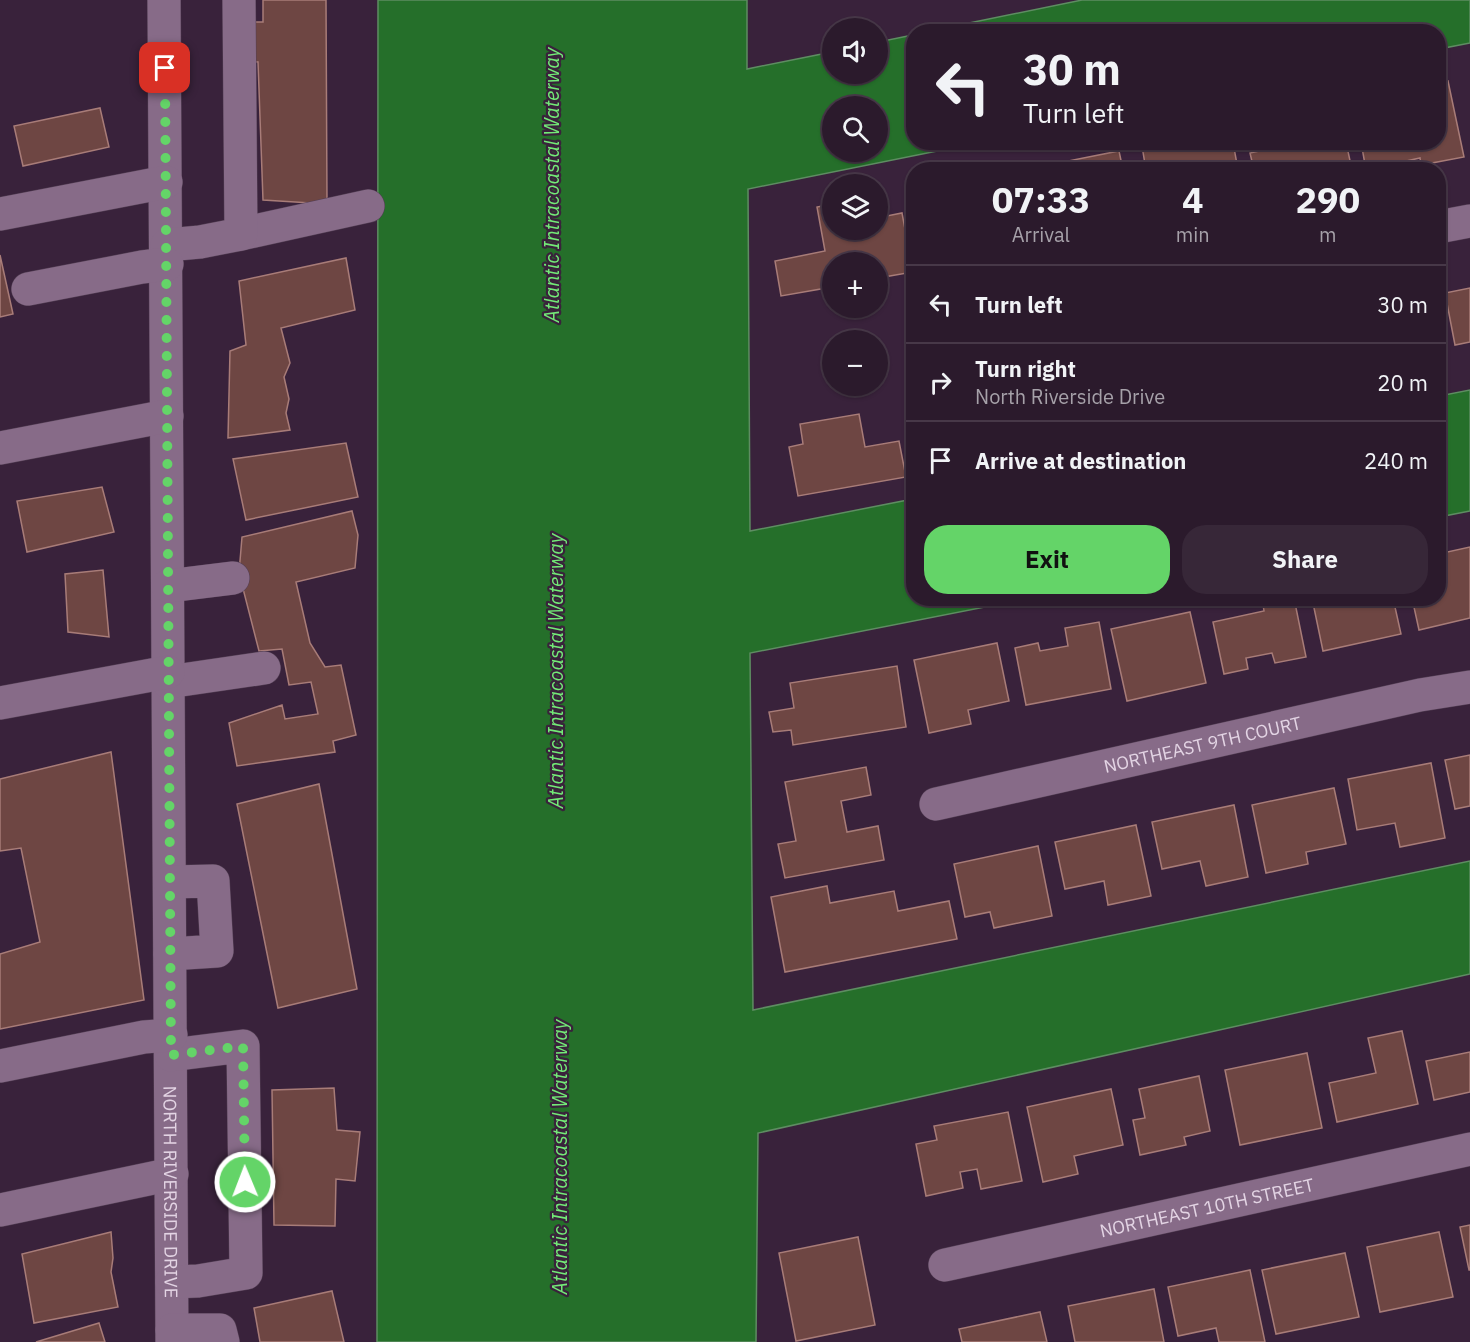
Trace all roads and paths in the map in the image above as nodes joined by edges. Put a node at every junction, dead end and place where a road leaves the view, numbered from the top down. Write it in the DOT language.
graph roads {
  1 [pos="164,0"];
  2 [pos="239,0"];
  3 [pos="166,182"];
  4 [pos="368,206"];
  5 [pos="0,214"];
  6 [pos="1470,221"];
  7 [pos="1446,226"];
  8 [pos="242,234"];
  9 [pos="166,255"];
  10 [pos="28,290"];
  11 [pos="167,416"];
  12 [pos="0,448"];
  13 [pos="233,578"];
  14 [pos="168,585"];
  15 [pos="264,668"];
  16 [pos="168,677"];
  17 [pos="1470,687"];
  18 [pos="0,703"];
  19 [pos="936,804"];
  20 [pos="170,882"];
  21 [pos="170,954"];
  22 [pos="171,1045"];
  23 [pos="0,1066"];
  24 [pos="1470,1149"];
  25 [pos="172,1174"];
  26 [pos="0,1210"];
  27 [pos="945,1265"];
  28 [pos="172,1282"];
  29 [pos="172,1336"];
  30 [pos="223,1342"];
  1 -- 3 [label="street, NORTH RIVERSIDE DRIVE"];
  2 -- 8 [label="street"];
  3 -- 5 [label="street"];
  3 -- 9 [label="street, NORTH RIVERSIDE DRIVE"];
  4 -- 8 [label="street"];
  6 -- 7 [label="street"];
  8 -- 9 [label="street"];
  9 -- 10 [label="street"];
  9 -- 11 [label="street, NORTH RIVERSIDE DRIVE"];
  11 -- 12 [label="street"];
  11 -- 14 [label="street, NORTH RIVERSIDE DRIVE"];
  13 -- 14 [label="street"];
  14 -- 16 [label="street, NORTH RIVERSIDE DRIVE"];
  15 -- 16 [label="street"];
  16 -- 18 [label="street"];
  16 -- 20 [label="street, NORTH RIVERSIDE DRIVE"];
  17 -- 19 [label="street, NORTHEAST 9TH COURT"];
  20 -- 21 [label="street, NORTH RIVERSIDE DRIVE"];
  20 -- 21 [label="street"];
  21 -- 22 [label="street, NORTH RIVERSIDE DRIVE"];
  22 -- 23 [label="street"];
  22 -- 25 [label="street, NORTH RIVERSIDE DRIVE"];
  22 -- 28 [label="street"];
  24 -- 27 [label="street, NORTHEAST 10TH STREET"];
  25 -- 26 [label="street"];
  25 -- 28 [label="street, NORTH RIVERSIDE DRIVE"];
  28 -- 29 [label="street, NORTH RIVERSIDE DRIVE"];
  29 -- 30 [label="street"];
}
